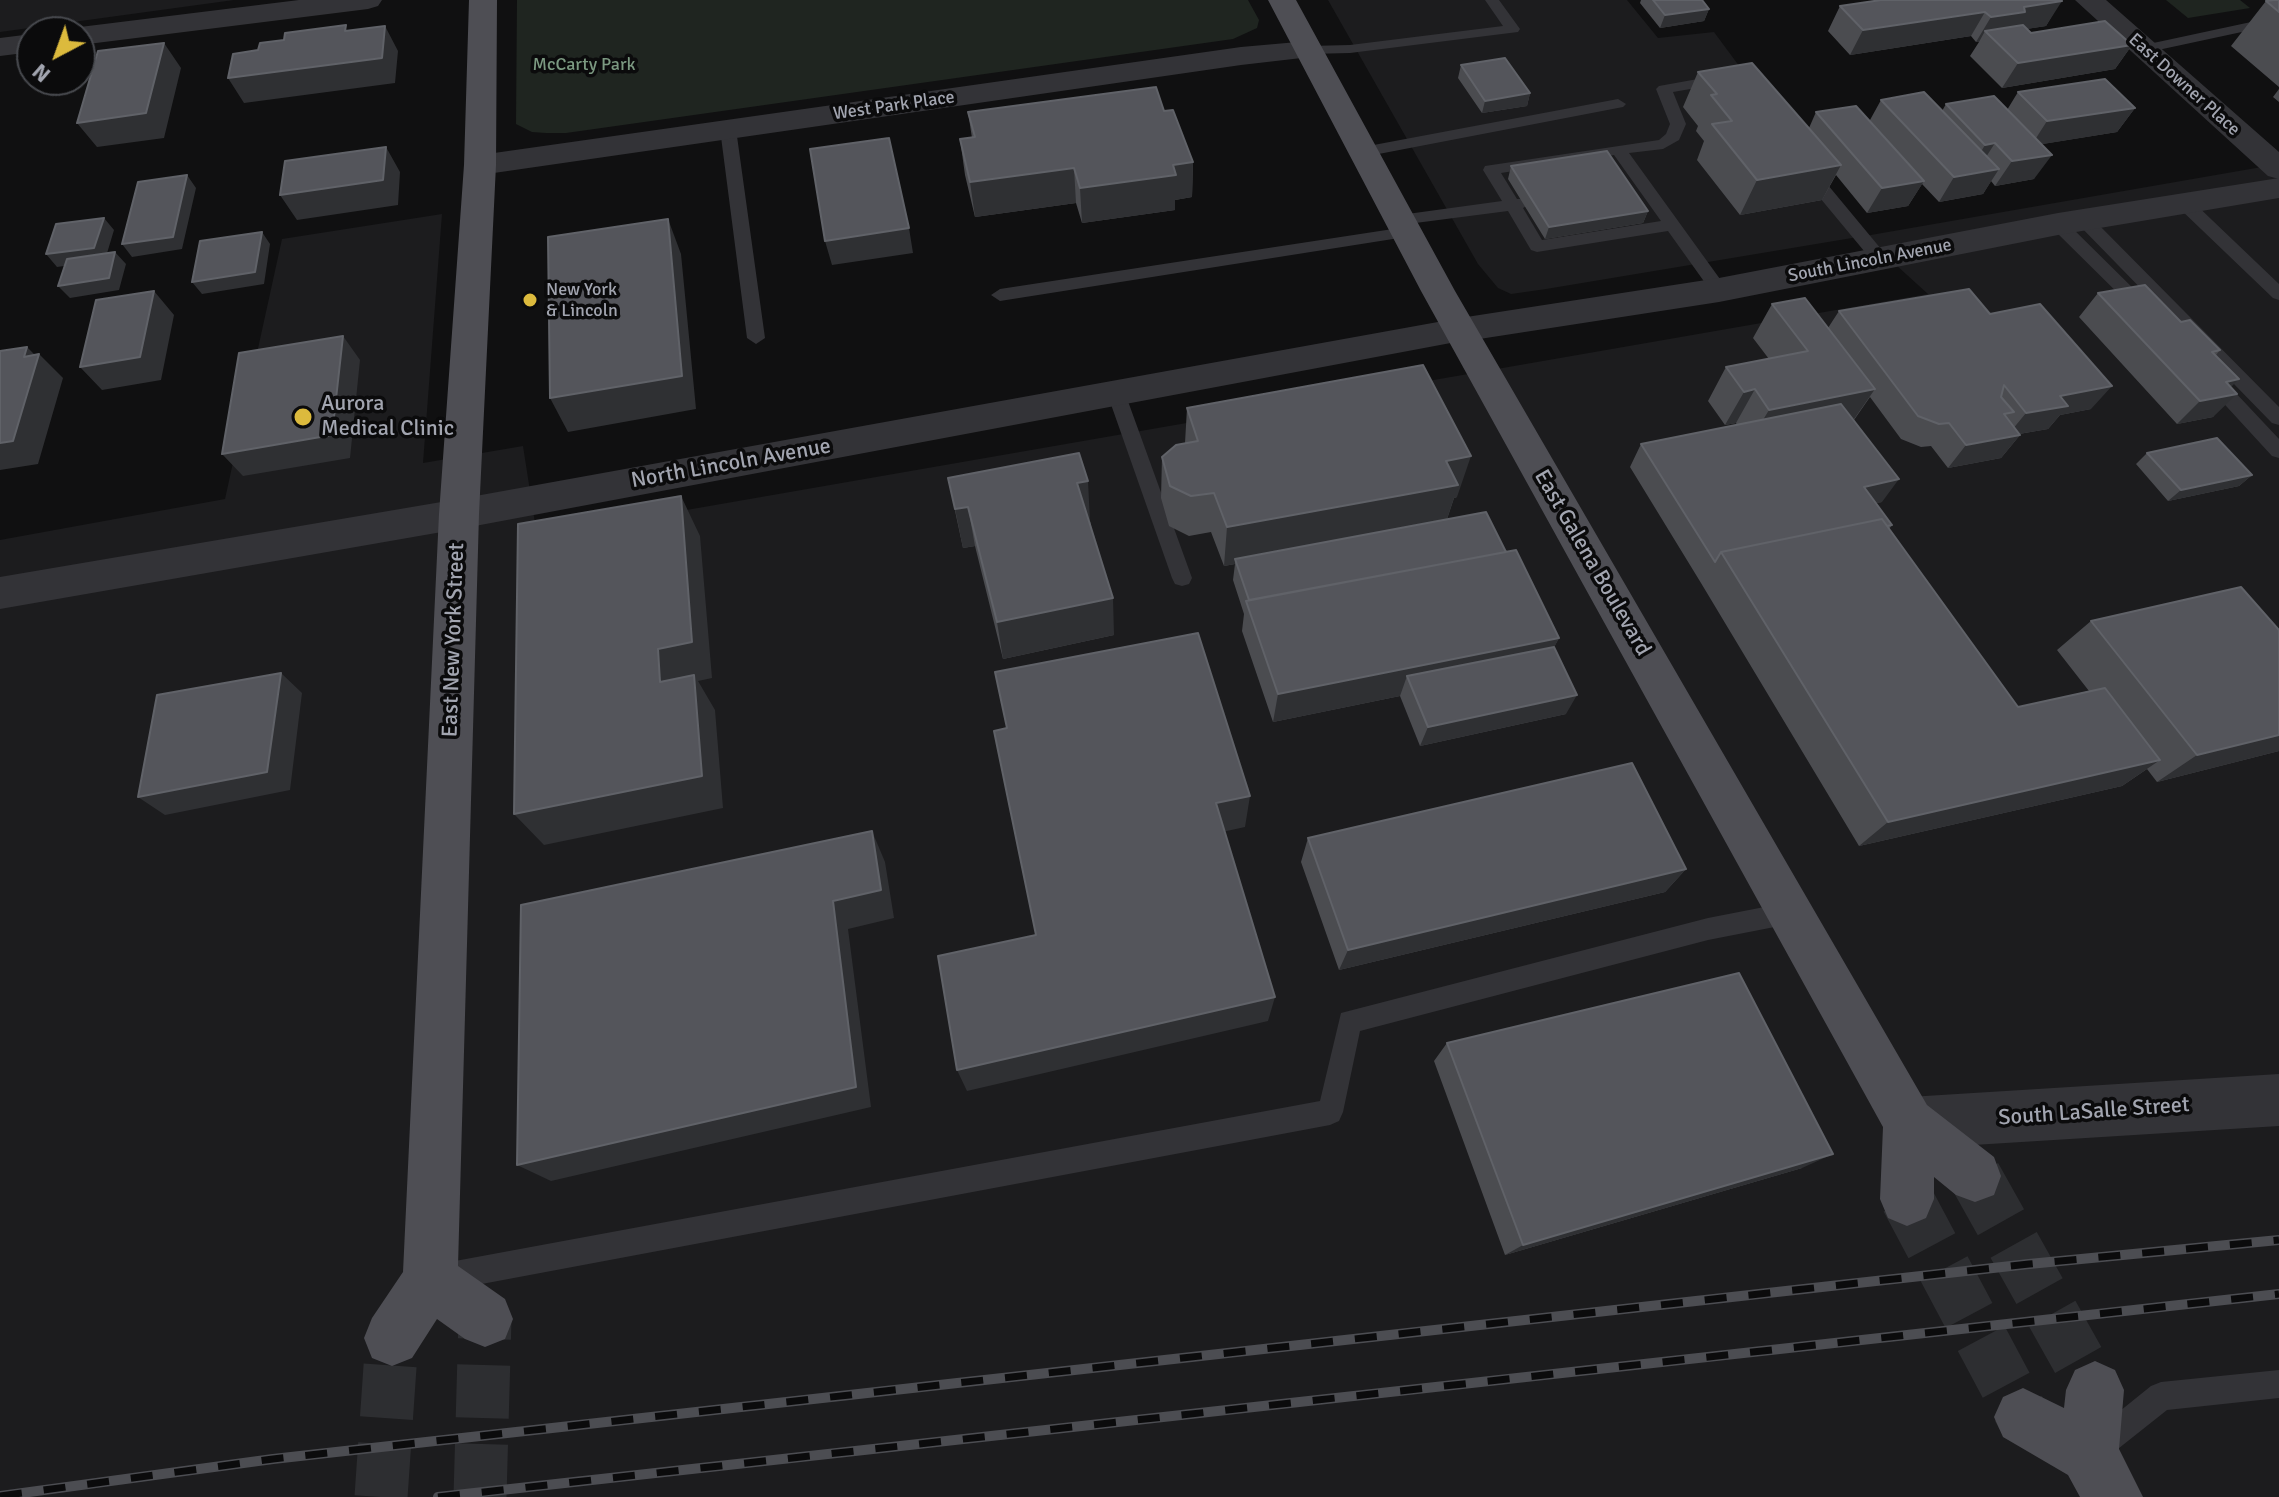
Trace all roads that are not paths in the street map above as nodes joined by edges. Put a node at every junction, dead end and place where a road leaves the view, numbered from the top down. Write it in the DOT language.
graph roads {
  1 [pos="368,0"];
  2 [pos="483,0"];
  3 [pos="1282,0"];
  4 [pos="1492,0"];
  5 [pos="2089,0"];
  6 [pos="2279,20"];
  7 [pos="96,34"];
  8 [pos="2144,49"];
  9 [pos="1309,50"];
  10 [pos="1740,91"];
  11 [pos="1618,104"];
  12 [pos="728,129"];
  13 [pos="1618,149"];
  14 [pos="1363,152"];
  15 [pos="1799,162"];
  16 [pos="480,165"];
  17 [pos="2279,169"];
  18 [pos="2279,188"];
  19 [pos="1646,189"];
  20 [pos="1621,192"];
  21 [pos="2184,203"];
  22 [pos="1518,204"];
  23 [pos="2071,222"];
  24 [pos="1673,225"];
  25 [pos="1403,226"];
  26 [pos="1880,259"];
  27 [pos="1719,290"];
  28 [pos="2279,294"];
  29 [pos="1000,295"];
  30 [pos="2161,326"];
  31 [pos="1460,330"];
  32 [pos="756,338"];
  33 [pos="2193,359"];
  34 [pos="1116,393"];
  35 [pos="2279,418"];
  36 [pos="2279,451"];
  37 [pos="459,514"];
  38 [pos="1182,578"];
  39 [pos="0,593"];
  40 [pos="1790,913"];
  41 [pos="2279,1100"];
  42 [pos="1909,1123"];
  43 [pos="1975,1176"];
  44 [pos="1907,1199"];
  45 [pos="430,1280"];
  46 [pos="485,1319"];
  47 [pos="392,1338"];
  48 [pos="2279,1384"];
  49 [pos="2095,1390"];
  50 [pos="2023,1417"];
  51 [pos="2101,1476"];
  1 -- 7 [label="street"];
  2 -- 16 [label="main road, East New York Street"];
  3 -- 9 [label="main road, East Galena Boulevard"];
  4 -- 9 [label="lane"];
  5 -- 8 [label="street, East Downer Place"];
  6 -- 8 [label="lane"];
  8 -- 17 [label="street, East Downer Place"];
  9 -- 12 [label="street, West Park Place"];
  9 -- 14 [label="main road, East Galena Boulevard"];
  10 -- 13 [label="lane"];
  11 -- 14 [label="lane"];
  12 -- 16 [label="street, West Park Place"];
  12 -- 32 [label="lane"];
  13 -- 19 [label="lane"];
  13 -- 22 [label="lane"];
  14 -- 25 [label="main road, East Galena Boulevard"];
  15 -- 26 [label="lane"];
  16 -- 37 [label="main road, East New York Street"];
  18 -- 21 [label="street, South Lincoln Avenue"];
  19 -- 20 [label="lane"];
  19 -- 24 [label="lane"];
  21 -- 23 [label="street, South Lincoln Avenue"];
  21 -- 28 [label="lane"];
  22 -- 24 [label="lane"];
  22 -- 25 [label="lane"];
  23 -- 26 [label="street, South Lincoln Avenue"];
  23 -- 30 [label="lane"];
  23 -- 35 [label="lane"];
  24 -- 27 [label="lane"];
  25 -- 29 [label="lane"];
  25 -- 31 [label="main road, East Galena Boulevard"];
  26 -- 27 [label="street, South Lincoln Avenue"];
  27 -- 31 [label="street, South Lincoln Avenue"];
  31 -- 34 [label="street, North Lincoln Avenue"];
  31 -- 40 [label="main road, East Galena Boulevard"];
  33 -- 36 [label="lane"];
  34 -- 37 [label="street, North Lincoln Avenue"];
  34 -- 38 [label="lane"];
  37 -- 39 [label="street, North Lincoln Avenue"];
  37 -- 45 [label="main road, East New York Street"];
  40 -- 42 [label="main road, East Galena Boulevard"];
  40 -- 45 [label="lane"];
  41 -- 42 [label="street, South LaSalle Street"];
  42 -- 43 [label="main road, East Galena Boulevard"];
  42 -- 44 [label="main road"];
  45 -- 46 [label="main road"];
  45 -- 47 [label="main road"];
  48 -- 51 [label="lane"];
  49 -- 51 [label="main road"];
  50 -- 51 [label="main road"];
}
